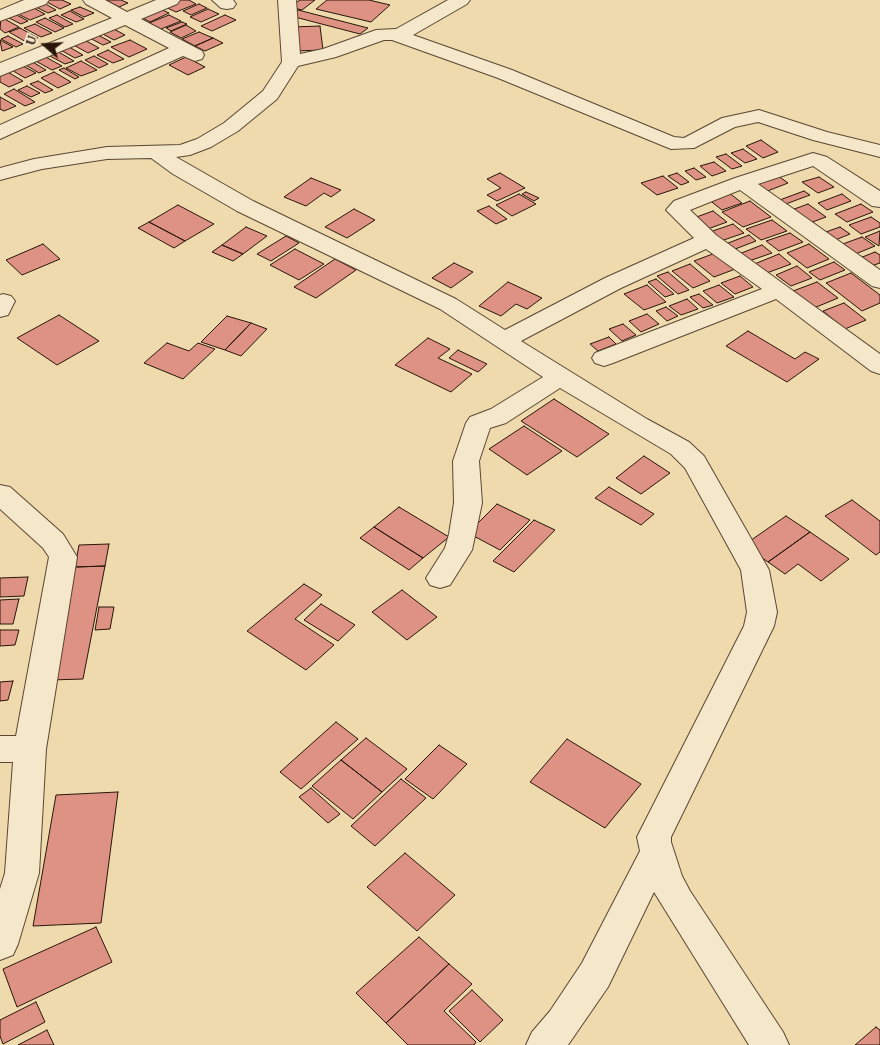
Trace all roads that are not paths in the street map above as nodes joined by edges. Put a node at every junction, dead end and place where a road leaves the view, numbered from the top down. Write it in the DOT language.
graph roads {
  1 [pos="40,0"];
  2 [pos="92,0"];
  3 [pos="170,0"];
  4 [pos="287,0"];
  5 [pos="461,0"];
  6 [pos="0,16"];
  7 [pos="126,17"];
  8 [pos="399,35"];
  9 [pos="291,62"];
  10 [pos="0,70"];
  11 [pos="0,132"];
  12 [pos="880,151"];
  13 [pos="157,153"];
  14 [pos="0,174"];
  15 [pos="742,182"];
  16 [pos="880,201"];
  17 [pos="708,240"];
  18 [pos="880,281"];
  19 [pos="779,290"];
  20 [pos="503,341"];
  21 [pos="870,347"];
  22 [pos="604,358"];
  23 [pos="880,366"];
  24 [pos="560,377"];
  25 [pos="0,494"];
  26 [pos="440,578"];
  27 [pos="15,749"];
  28 [pos="656,852"];
  29 [pos="0,944"];
  30 [pos="546,1045"];
  31 [pos="770,1045"];
  1 -- 6 [label="street"];
  2 -- 7 [label="street"];
  3 -- 7 [label="street"];
  4 -- 9 [label="street"];
  5 -- 8 [label="street"];
  7 -- 10 [label="street"];
  7 -- 11 [label="street"];
  8 -- 9 [label="street"];
  8 -- 12 [label="street"];
  9 -- 13 [label="street"];
  13 -- 14 [label="street"];
  13 -- 20 [label="street"];
  15 -- 16 [label="street"];
  15 -- 17 [label="street"];
  15 -- 18 [label="street"];
  17 -- 19 [label="street"];
  17 -- 20 [label="street"];
  19 -- 21 [label="street"];
  19 -- 22 [label="street"];
  20 -- 24 [label="street"];
  21 -- 23 [label="street"];
  24 -- 26 [label="street"];
  24 -- 28 [label="street"];
  25 -- 27 [label="street"];
  27 -- 29 [label="street"];
  28 -- 30 [label="street"];
  28 -- 31 [label="street"];
}
